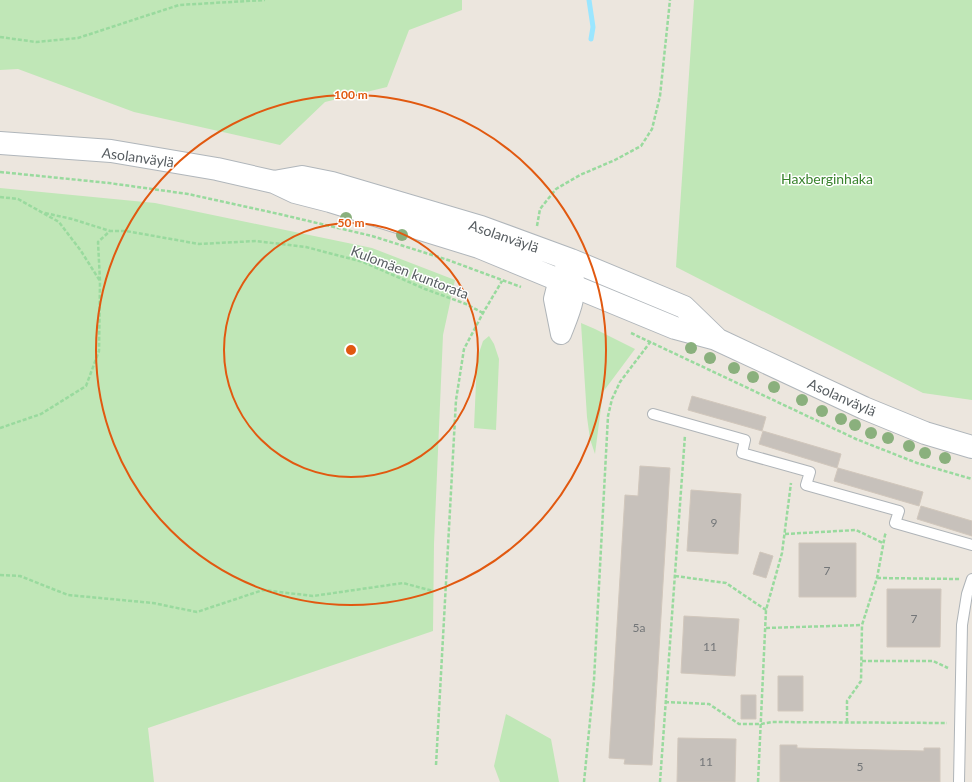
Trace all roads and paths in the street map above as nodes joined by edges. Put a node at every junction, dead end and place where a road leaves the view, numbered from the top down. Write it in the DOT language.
graph roads {
  1 [pos="265,0"];
  2 [pos="670,0"];
  3 [pos="0,38"];
  4 [pos="0,143"];
  5 [pos="0,172"];
  6 [pos="274,182"];
  7 [pos="0,196"];
  8 [pos="41,212"];
  9 [pos="536,228"];
  10 [pos="110,231"];
  11 [pos="571,260"];
  12 [pos="100,281"];
  13 [pos="502,281"];
  14 [pos="567,283"];
  15 [pos="526,289"];
  16 [pos="483,313"];
  17 [pos="626,330"];
  18 [pos="716,339"];
  19 [pos="651,341"];
  20 [pos="653,414"];
  21 [pos="686,423"];
  22 [pos="0,428"];
  23 [pos="972,447"];
  24 [pos="794,467"];
  25 [pos="972,479"];
  26 [pos="896,523"];
  27 [pos="785,534"];
  28 [pos="883,543"];
  29 [pos="972,545"];
  30 [pos="0,576"];
  31 [pos="675,576"];
  32 [pos="877,578"];
  33 [pos="968,579"];
  34 [pos="433,590"];
  35 [pos="766,610"];
  36 [pos="862,626"];
  37 [pos="766,628"];
  38 [pos="862,661"];
  39 [pos="961,675"];
  40 [pos="665,702"];
  41 [pos="847,722"];
  42 [pos="960,723"];
  43 [pos="761,724"];
  44 [pos="436,765"];
  45 [pos="584,782"];
  46 [pos="660,782"];
  47 [pos="758,782"];
  48 [pos="959,782"];
  1 -- 3 [label="path"];
  2 -- 9 [label="path"];
  4 -- 6 [label="main road, Asolanväylä"];
  5 -- 13 [label="path"];
  6 -- 11 [label="main road, Asolanväylä"];
  6 -- 14 [label="main road, Asolanväylä"];
  7 -- 8 [label="path"];
  8 -- 10 [label="path, Kulomäen kuntorata"];
  8 -- 12 [label="path"];
  10 -- 12 [label="path"];
  10 -- 16 [label="path, Kulomäen kuntorata"];
  11 -- 14 [label="street"];
  11 -- 18 [label="main road, Asolanväylä"];
  12 -- 22 [label="path"];
  13 -- 15 [label="path"];
  13 -- 16 [label="path"];
  14 -- 18 [label="main road, Asolanväylä"];
  16 -- 44 [label="path"];
  17 -- 19 [label="path"];
  18 -- 23 [label="main road, Asolanväylä"];
  19 -- 25 [label="path"];
  19 -- 45 [label="path"];
  20 -- 21 [label="lane"];
  21 -- 24 [label="lane"];
  21 -- 31 [label="path"];
  24 -- 26 [label="lane"];
  24 -- 27 [label="path"];
  26 -- 28 [label="path"];
  26 -- 29 [label="lane"];
  27 -- 28 [label="path"];
  27 -- 35 [label="path"];
  28 -- 32 [label="path"];
  30 -- 34 [label="path"];
  31 -- 35 [label="path"];
  31 -- 40 [label="path"];
  32 -- 33 [label="path"];
  32 -- 36 [label="path"];
  33 -- 39 [label="lane"];
  35 -- 37 [label="path"];
  36 -- 37 [label="path"];
  36 -- 38 [label="path"];
  37 -- 43 [label="path"];
  38 -- 39 [label="path"];
  38 -- 41 [label="path"];
  39 -- 42 [label="lane"];
  40 -- 43 [label="path"];
  40 -- 46 [label="path"];
  41 -- 42 [label="path"];
  41 -- 43 [label="path"];
  42 -- 48 [label="lane"];
  43 -- 47 [label="path"];
}
